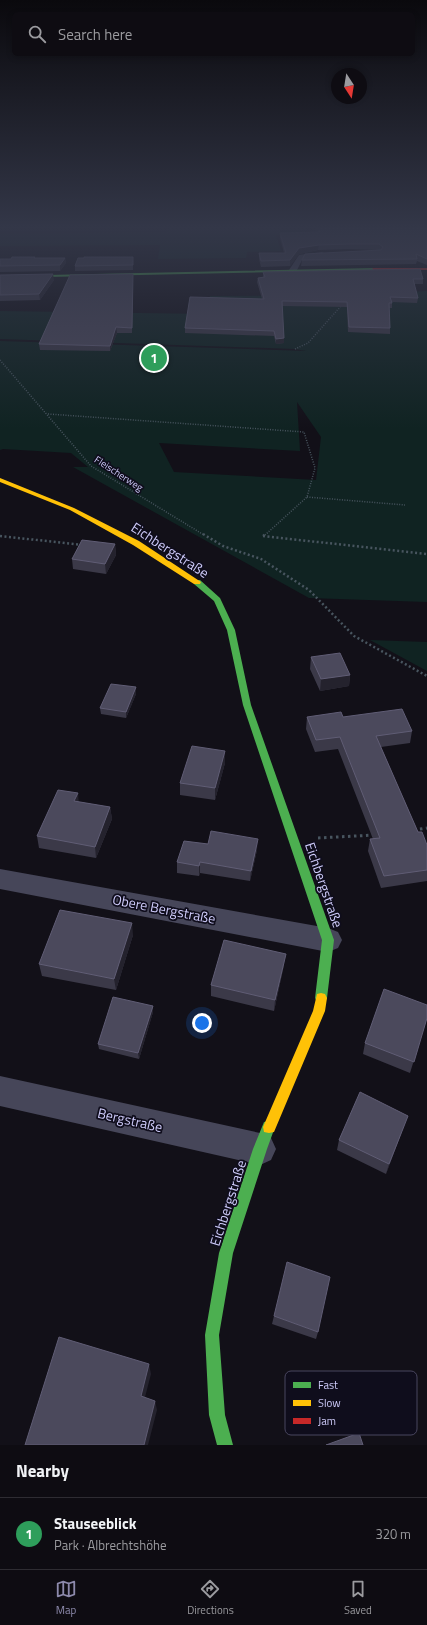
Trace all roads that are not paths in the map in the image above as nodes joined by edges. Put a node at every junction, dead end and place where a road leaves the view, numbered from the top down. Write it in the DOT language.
graph roads {
  1 [pos="0,480"];
  2 [pos="0,879"];
  3 [pos="328,940"];
  4 [pos="0,1091"];
  5 [pos="260,1149"];
  6 [pos="225,1445"];
  1 -- 3 [label="street, Eichbergstraße"];
  2 -- 3 [label="street, Obere Bergstraße"];
  3 -- 5 [label="street, Eichbergstraße"];
  4 -- 5 [label="street, Bergstraße"];
  5 -- 6 [label="street, Eichbergstraße"];
}
